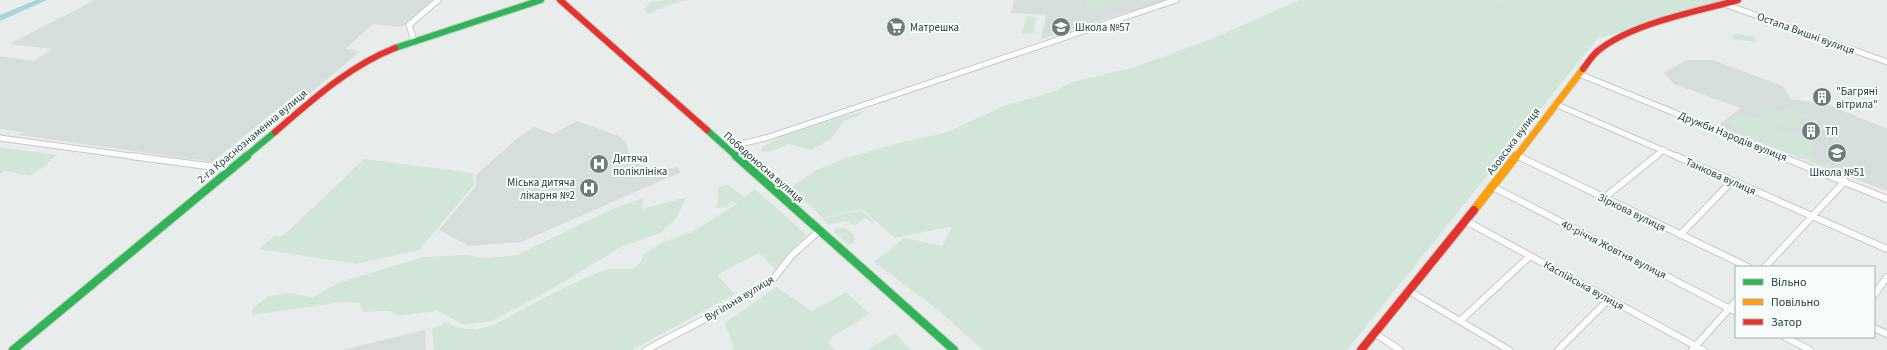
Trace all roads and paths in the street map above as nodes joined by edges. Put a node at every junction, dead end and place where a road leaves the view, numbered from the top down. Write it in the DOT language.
graph roads {
  1 [pos="438,0"];
  2 [pos="541,0"];
  3 [pos="560,0"];
  4 [pos="1176,0"];
  5 [pos="1738,0"];
  6 [pos="1724,4"];
  7 [pos="414,41"];
  8 [pos="1887,62"];
  9 [pos="1579,74"];
  10 [pos="1555,104"];
  11 [pos="0,138"];
  12 [pos="726,148"];
  13 [pos="1663,150"];
  14 [pos="1518,156"];
  15 [pos="230,169"];
  16 [pos="1732,181"];
  17 [pos="1845,181"];
  18 [pos="1493,187"];
  19 [pos="1604,198"];
  20 [pos="1887,199"];
  21 [pos="1814,216"];
  22 [pos="1466,221"];
  23 [pos="819,231"];
  24 [pos="1680,235"];
  25 [pos="1887,249"];
  26 [pos="1530,256"];
  27 [pos="1746,266"];
  28 [pos="1766,266"];
  29 [pos="1887,277"];
  30 [pos="1409,291"];
  31 [pos="1875,294"];
  32 [pos="1609,299"];
  33 [pos="1733,310"];
  34 [pos="1460,321"];
  35 [pos="1875,328"];
  36 [pos="1374,333"];
  37 [pos="1887,334"];
  38 [pos="1787,338"];
  39 [pos="1694,348"];
  40 [pos="13,350"];
  41 [pos="646,350"];
  42 [pos="954,350"];
  43 [pos="1361,350"];
  44 [pos="1400,350"];
  45 [pos="1509,350"];
  46 [pos="1558,350"];
  47 [pos="1703,350"];
  48 [pos="1810,350"];
  1 -- 7 [label="street"];
  2 -- 7 [label="street, 2-га Краснознаменна вулиця"];
  3 -- 12 [label="street, Победоносна вулиця"];
  4 -- 12 [label="street"];
  5 -- 6 [label="street, Азовська вулиця"];
  6 -- 8 [label="street, Остапа Вишні вулиця"];
  6 -- 9 [label="street, Азовська вулиця"];
  7 -- 15 [label="street, 2-га Краснознаменна вулиця"];
  9 -- 10 [label="street, Азовська вулиця"];
  9 -- 17 [label="street, Дружби Народів вулиця"];
  10 -- 13 [label="street, Танкова вулиця"];
  10 -- 14 [label="street, Азовська вулиця"];
  11 -- 15 [label="street"];
  12 -- 23 [label="street, Победоносна вулиця"];
  13 -- 16 [label="street, Танкова вулиця"];
  13 -- 19 [label="street"];
  14 -- 18 [label="street, Азовська вулиця"];
  14 -- 19 [label="street, Зіркова вулиця"];
  15 -- 40 [label="street, 2-га Краснознаменна вулиця"];
  16 -- 21 [label="street, Танкова вулиця"];
  16 -- 24 [label="street"];
  17 -- 20 [label="street, Дружби Народів вулиця"];
  17 -- 21 [label="street"];
  18 -- 22 [label="street, Азовська вулиця"];
  18 -- 33 [label="street, 40-річчя Жовтня вулиця"];
  19 -- 24 [label="street, Зіркова вулиця"];
  21 -- 25 [label="street, Танкова вулиця"];
  21 -- 28 [label="street"];
  22 -- 26 [label="street, Каспійська вулиця"];
  22 -- 30 [label="street, Азовська вулиця"];
  23 -- 41 [label="street, Вугільна вулиця"];
  23 -- 42 [label="street, Победоносна вулиця"];
  24 -- 27 [label="street, Зіркова вулиця"];
  26 -- 32 [label="street, Каспійська вулиця"];
  26 -- 34 [label="street"];
  29 -- 31 [label="street"];
  30 -- 34 [label="street"];
  30 -- 36 [label="street, Азовська вулиця"];
  32 -- 39 [label="street, Каспійська вулиця"];
  32 -- 46 [label="street"];
  33 -- 39 [label="street"];
  34 -- 45 [label="street"];
  35 -- 37 [label="street"];
  36 -- 43 [label="street, Азовська вулиця"];
  36 -- 44 [label="street"];
  38 -- 48 [label="street"];
  39 -- 47 [label="street, Каспійська вулиця"];
}
